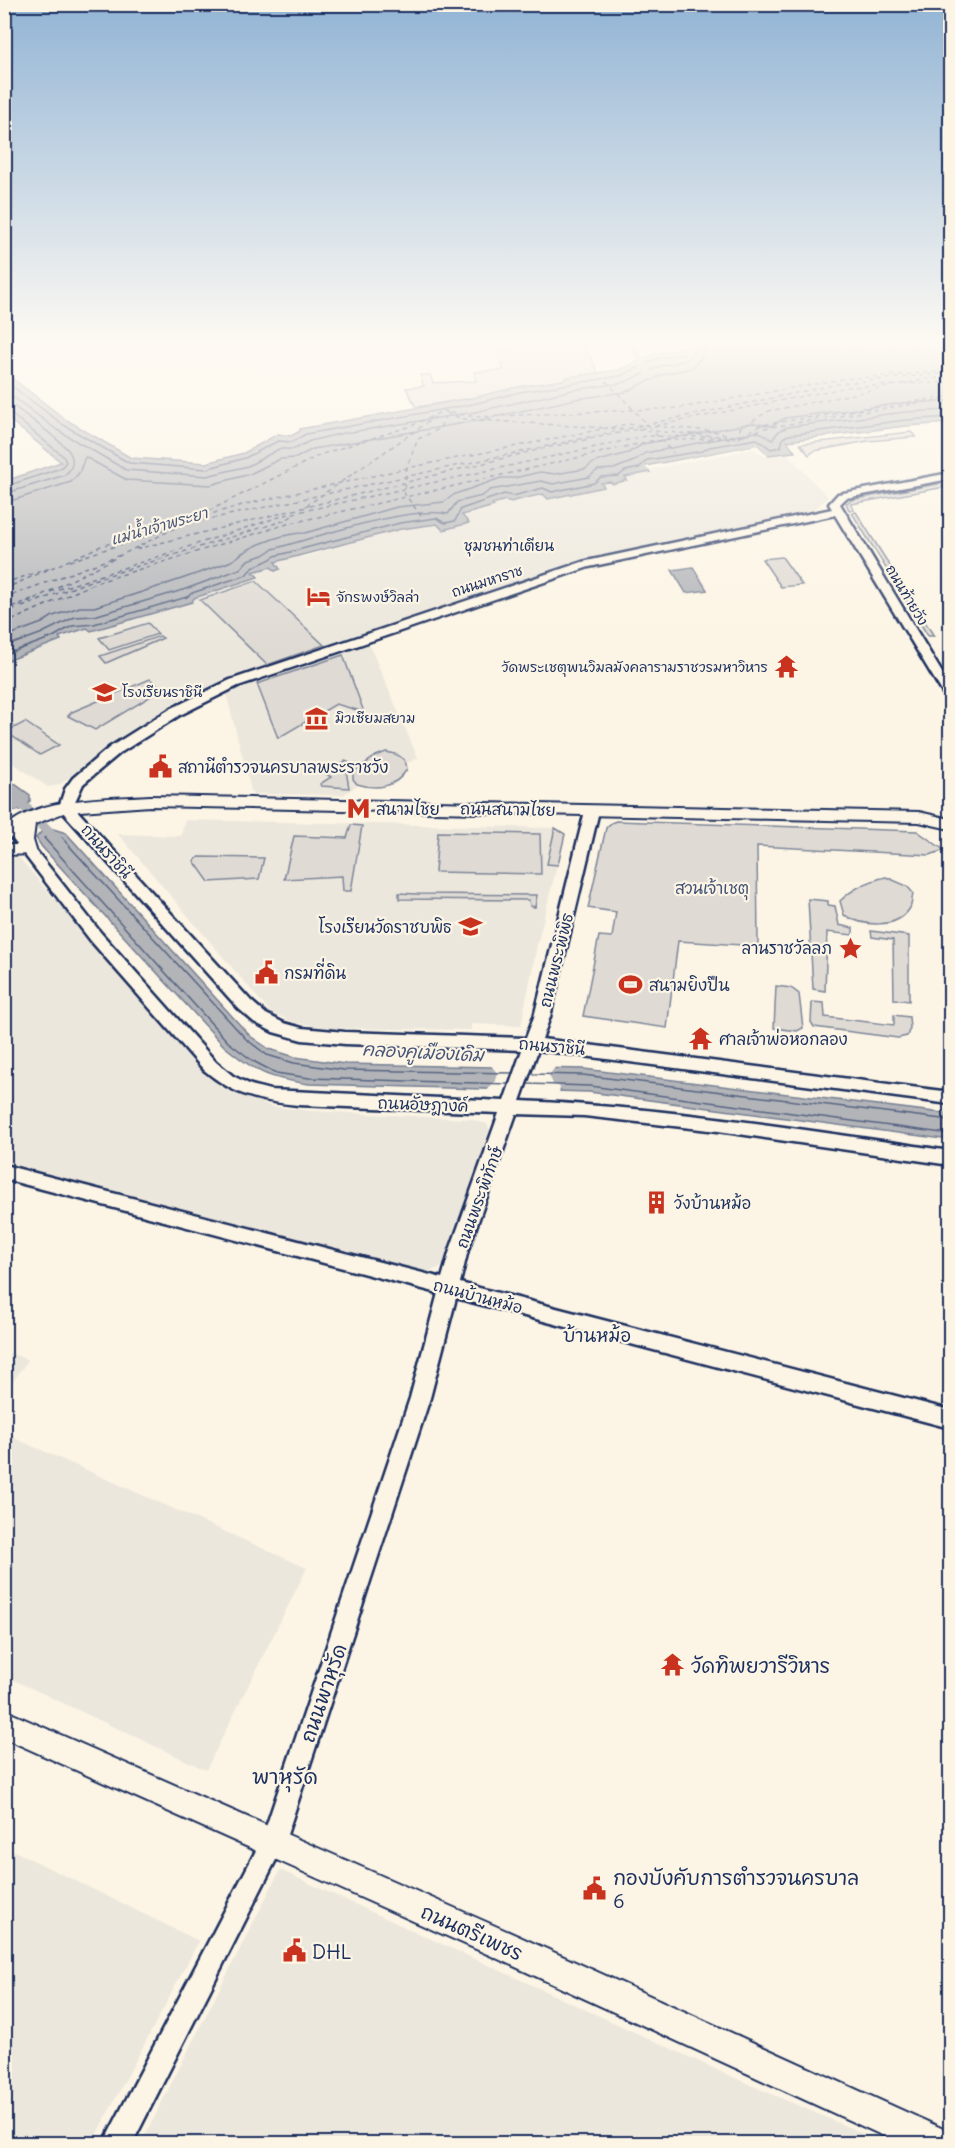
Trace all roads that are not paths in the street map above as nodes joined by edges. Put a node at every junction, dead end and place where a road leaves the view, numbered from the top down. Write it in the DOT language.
graph roads {
  1 [pos="951,476"];
  2 [pos="838,511"];
  3 [pos="951,695"];
  4 [pos="66,807"];
  5 [pos="592,811"];
  6 [pos="951,824"];
  7 [pos="16,829"];
  8 [pos="4,850"];
  9 [pos="28,850"];
  10 [pos="533,1043"];
  11 [pos="951,1098"];
  12 [pos="514,1099"];
  13 [pos="951,1158"];
  14 [pos="4,1172"];
  15 [pos="449,1288"];
  16 [pos="951,1419"];
  17 [pos="4,1724"];
  18 [pos="272,1844"];
  19 [pos="117,2144"];
  20 [pos="939,2144"];
  1 -- 2 [label="street"];
  2 -- 3 [label="street, ถนนท้ายวัง"];
  2 -- 4 [label="street, ถนนมหาราช"];
  4 -- 5 [label="main road, ถนนสนามไชย"];
  4 -- 7 [label="main road, ถนนสนามไชย"];
  4 -- 10 [label="street, ถนนราชินี"];
  5 -- 6 [label="main road, ถนนสนามไชย"];
  5 -- 10 [label="street, ถนนพระพิพิธ"];
  7 -- 9 [label="main road"];
  8 -- 9 [label="main road"];
  9 -- 12 [label="street, ถนนอัษฎางค์"];
  10 -- 11 [label="street, ถนนราชินี"];
  10 -- 12 [label="street, ถนนพระพิพิธ"];
  12 -- 13 [label="street, ถนนอัษฎางค์"];
  12 -- 15 [label="street, ถนนพระพิทักษ์"];
  14 -- 15 [label="street, ถนนบ้านหม้อ"];
  15 -- 16 [label="street, ถนนบ้านหม้อ"];
  15 -- 18 [label="street, ถนนพาหุรัด"];
  17 -- 18 [label="main road, ถนนตรีเพชร"];
  18 -- 19 [label="street, ถนนพาหุรัด"];
  18 -- 20 [label="main road, ถนนตรีเพชร"];
}
